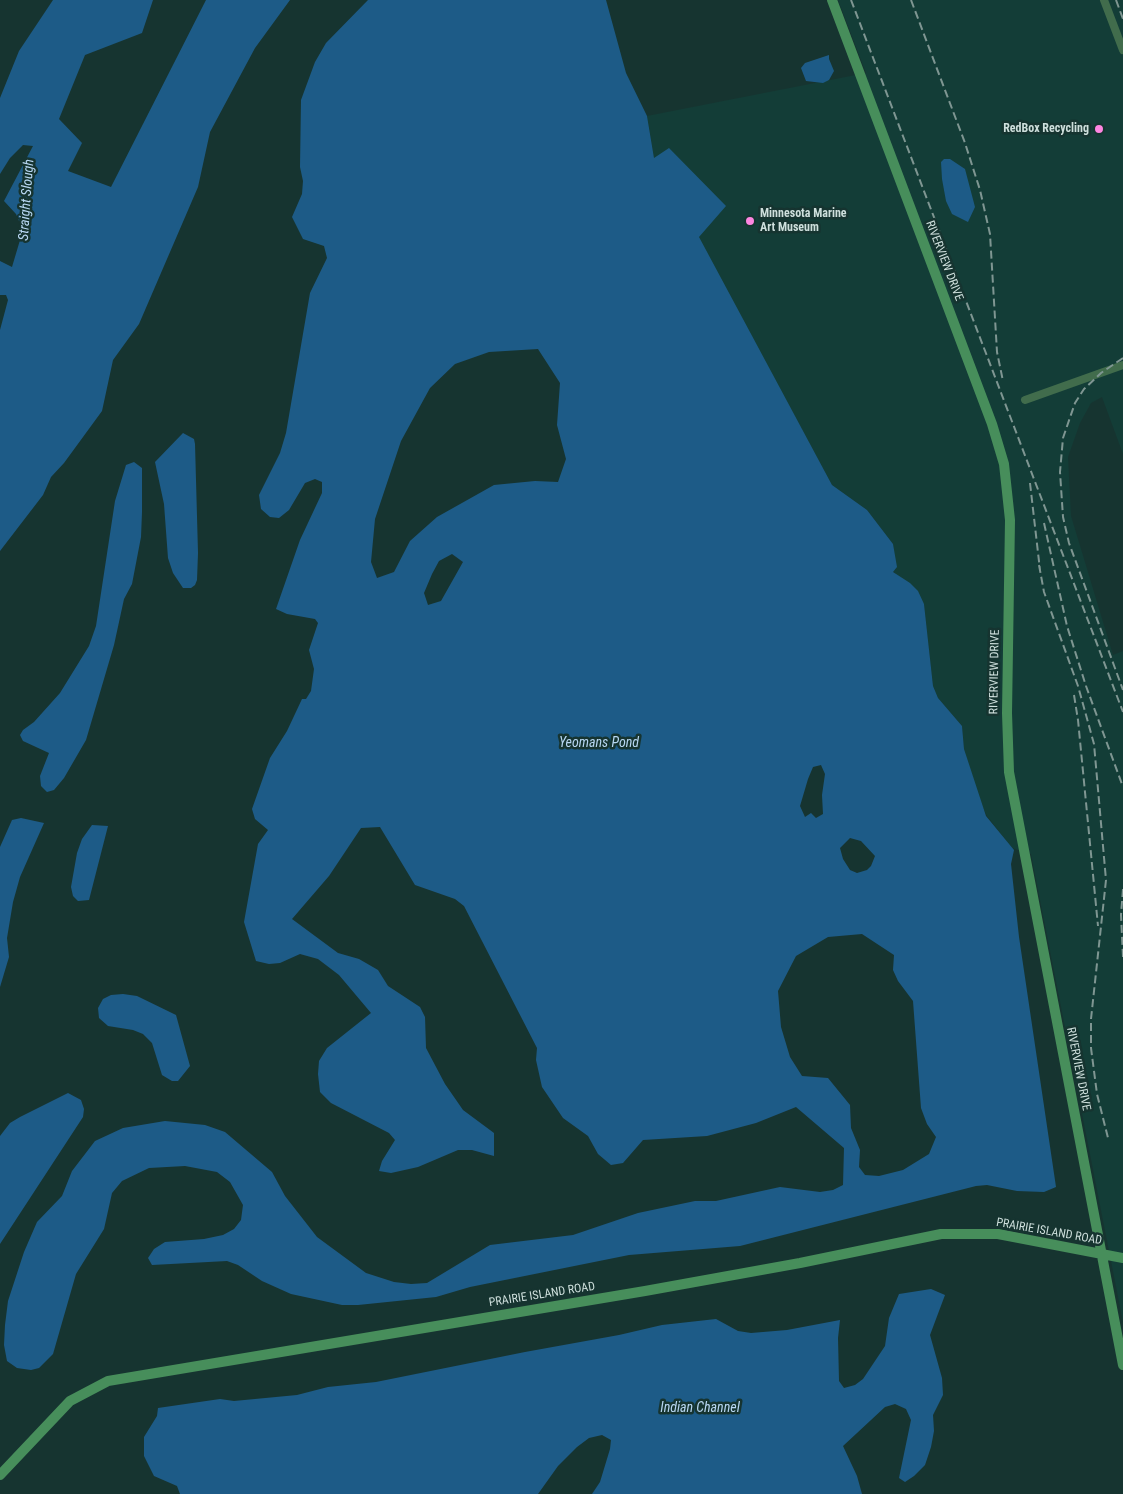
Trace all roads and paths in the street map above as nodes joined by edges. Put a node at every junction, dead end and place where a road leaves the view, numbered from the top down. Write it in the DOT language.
graph roads {
  1 [pos="832,0"];
  2 [pos="1104,0"];
  3 [pos="1123,50"];
  4 [pos="1123,365"];
  5 [pos="1025,400"];
  6 [pos="1101,1254"];
  7 [pos="1123,1258"];
  8 [pos="1123,1365"];
  9 [pos="0,1475"];
  1 -- 6 [label="street, RIVERVIEW DRIVE"];
  2 -- 3 [label="street"];
  4 -- 5 [label="street"];
  6 -- 7 [label="street, PRAIRIE ISLAND ROAD"];
  6 -- 8 [label="street, RIVERVIEW DRIVE"];
  6 -- 9 [label="street, PRAIRIE ISLAND ROAD"];
}
